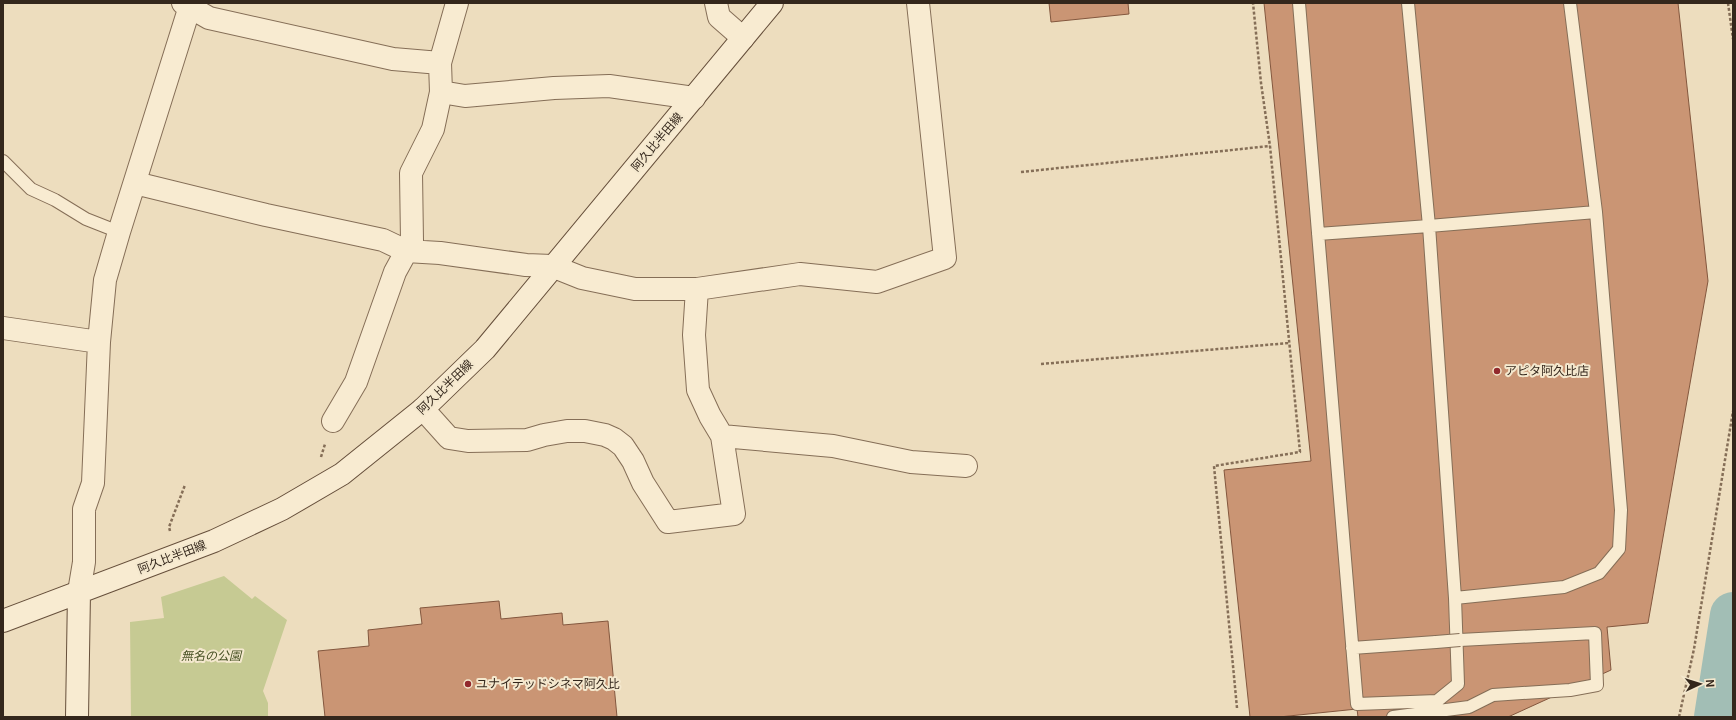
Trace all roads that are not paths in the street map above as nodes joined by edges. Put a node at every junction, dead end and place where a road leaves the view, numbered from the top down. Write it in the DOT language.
graph roads {
  1 [pos="457,3"];
  2 [pos="716,3"];
  3 [pos="772,3"];
  4 [pos="918,3"];
  5 [pos="1299,3"];
  6 [pos="1408,3"];
  7 [pos="1570,3"];
  8 [pos="188,4"];
  9 [pos="743,38"];
  10 [pos="440,63"];
  11 [pos="441,92"];
  12 [pos="694,98"];
  13 [pos="3,161"];
  14 [pos="135,183"];
  15 [pos="1596,212"];
  16 [pos="1429,226"];
  17 [pos="118,232"];
  18 [pos="1318,234"];
  19 [pos="406,251"];
  20 [pos="552,266"];
  21 [pos="697,289"];
  22 [pos="3,328"];
  23 [pos="99,342"];
  24 [pos="423,409"];
  25 [pos="333,421"];
  26 [pos="722,436"];
  27 [pos="966,466"];
  28 [pos="79,592"];
  29 [pos="1455,598"];
  30 [pos="3,621"];
  31 [pos="1352,648"];
  32 [pos="77,717"];
  33 [pos="1393,717"];
  1 -- 10 [label="street"];
  2 -- 9 [label="street"];
  3 -- 9 [label="street, 阿久比半田線"];
  4 -- 21 [label="street"];
  5 -- 18 [label="lane"];
  6 -- 16 [label="lane"];
  7 -- 15 [label="lane"];
  8 -- 10 [label="street"];
  8 -- 14 [label="street"];
  9 -- 12 [label="street, 阿久比半田線"];
  10 -- 11 [label="street"];
  11 -- 12 [label="street"];
  11 -- 19 [label="street"];
  12 -- 20 [label="street, 阿久比半田線"];
  13 -- 17 [label="lane"];
  14 -- 17 [label="street"];
  14 -- 19 [label="street"];
  15 -- 16 [label="lane"];
  15 -- 29 [label="lane"];
  16 -- 18 [label="lane"];
  16 -- 29 [label="lane"];
  17 -- 23 [label="street"];
  18 -- 31 [label="lane"];
  19 -- 20 [label="street"];
  19 -- 25 [label="street"];
  20 -- 21 [label="street"];
  20 -- 24 [label="street, 阿久比半田線"];
  21 -- 26 [label="street"];
  22 -- 23 [label="street"];
  23 -- 28 [label="street"];
  24 -- 26 [label="street"];
  24 -- 28 [label="street, 阿久比半田線"];
  26 -- 27 [label="street"];
  28 -- 30 [label="street, 阿久比半田線"];
  28 -- 32 [label="street"];
  29 -- 31 [label="lane"];
  31 -- 33 [label="lane, bridge"];
}
